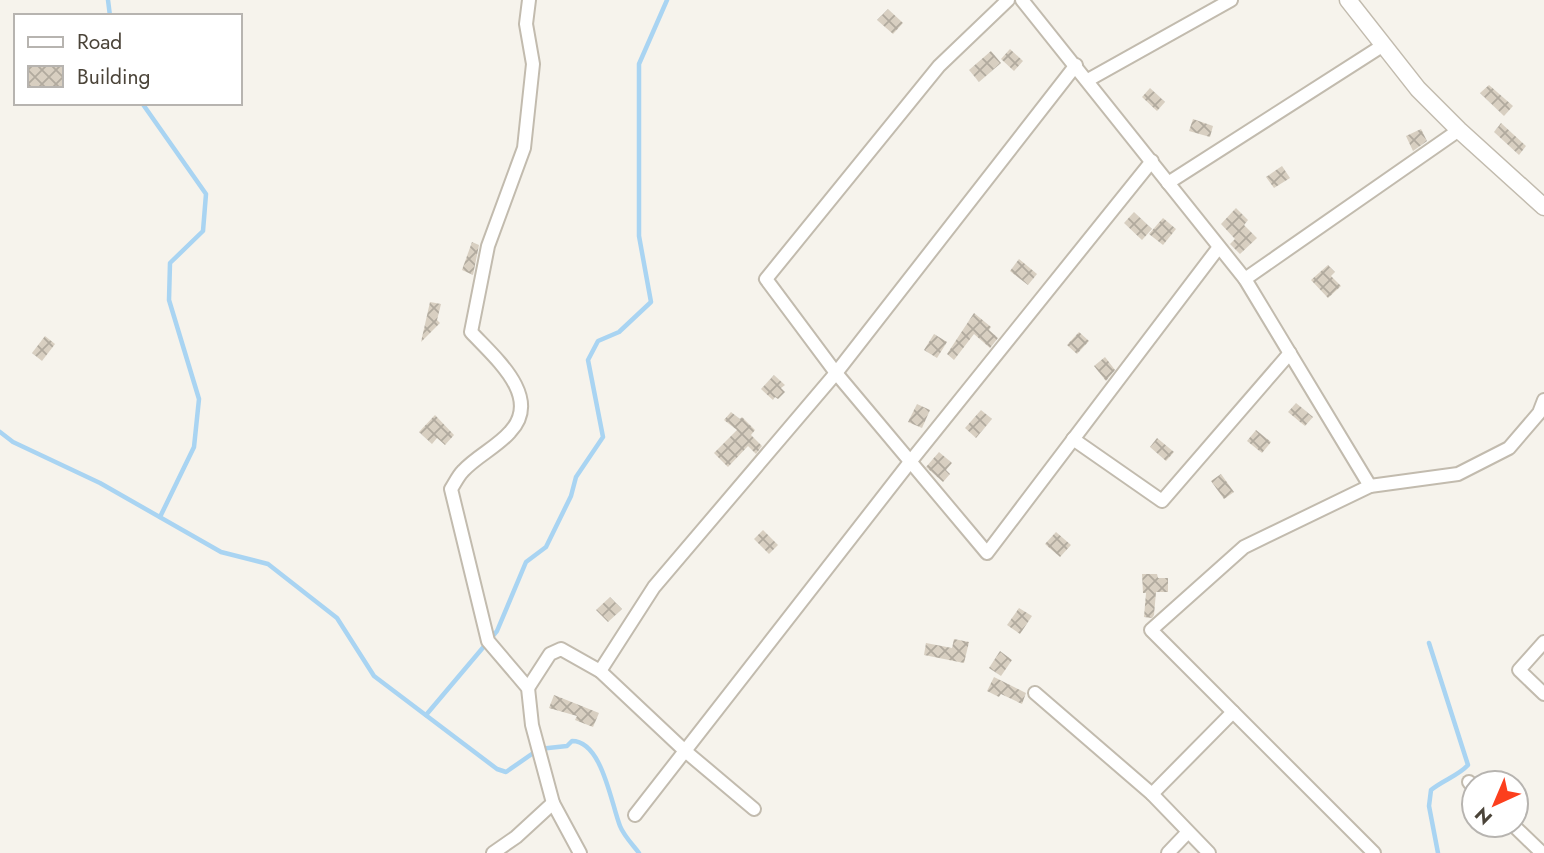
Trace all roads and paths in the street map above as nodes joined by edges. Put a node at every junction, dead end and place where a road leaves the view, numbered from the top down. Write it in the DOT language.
graph roads {
  1 [pos="529,0"];
  2 [pos="1008,0"];
  3 [pos="1022,0"];
  4 [pos="1231,0"];
  5 [pos="1348,0"];
  6 [pos="1382,46"];
  7 [pos="1076,65"];
  8 [pos="1088,80"];
  9 [pos="1459,130"];
  10 [pos="1152,161"];
  11 [pos="1168,183"];
  12 [pos="1544,207"];
  13 [pos="1219,247"];
  14 [pos="1245,279"];
  15 [pos="1290,353"];
  16 [pos="836,373"];
  17 [pos="1544,400"];
  18 [pos="1073,439"];
  19 [pos="910,462"];
  20 [pos="1370,486"];
  21 [pos="1544,642"];
  22 [pos="600,671"];
  23 [pos="528,688"];
  24 [pos="1035,693"];
  25 [pos="1544,694"];
  26 [pos="1233,712"];
  27 [pos="684,750"];
  28 [pos="1152,794"];
  29 [pos="553,803"];
  30 [pos="754,808"];
  31 [pos="635,815"];
  32 [pos="1188,832"];
  33 [pos="1528,839"];
  34 [pos="493,853"];
  35 [pos="580,853"];
  36 [pos="1168,853"];
  37 [pos="1209,853"];
  38 [pos="1374,853"];
  39 [pos="1542,853"];
  1 -- 23 [label="street"];
  2 -- 16 [label="street"];
  3 -- 7 [label="street"];
  4 -- 8 [label="street"];
  5 -- 6 [label="street"];
  6 -- 9 [label="street"];
  6 -- 11 [label="street"];
  7 -- 8 [label="street"];
  7 -- 16 [label="street"];
  8 -- 10 [label="street"];
  9 -- 12 [label="street"];
  9 -- 14 [label="street"];
  10 -- 11 [label="street"];
  10 -- 19 [label="street"];
  11 -- 13 [label="street"];
  13 -- 14 [label="street"];
  13 -- 18 [label="street"];
  14 -- 15 [label="street"];
  15 -- 18 [label="street"];
  15 -- 20 [label="street"];
  16 -- 19 [label="street"];
  16 -- 22 [label="street"];
  17 -- 20 [label="street"];
  18 -- 19 [label="street"];
  19 -- 27 [label="street"];
  20 -- 26 [label="street"];
  21 -- 25 [label="street"];
  22 -- 23 [label="street"];
  22 -- 27 [label="street"];
  23 -- 29 [label="street"];
  24 -- 28 [label="street"];
  26 -- 28 [label="street"];
  26 -- 38 [label="street"];
  27 -- 30 [label="street"];
  27 -- 31 [label="street"];
  28 -- 32 [label="street"];
  29 -- 34 [label="street"];
  29 -- 35 [label="street"];
  32 -- 36 [label="street"];
  32 -- 37 [label="street"];
  33 -- 39 [label="street"];
}
